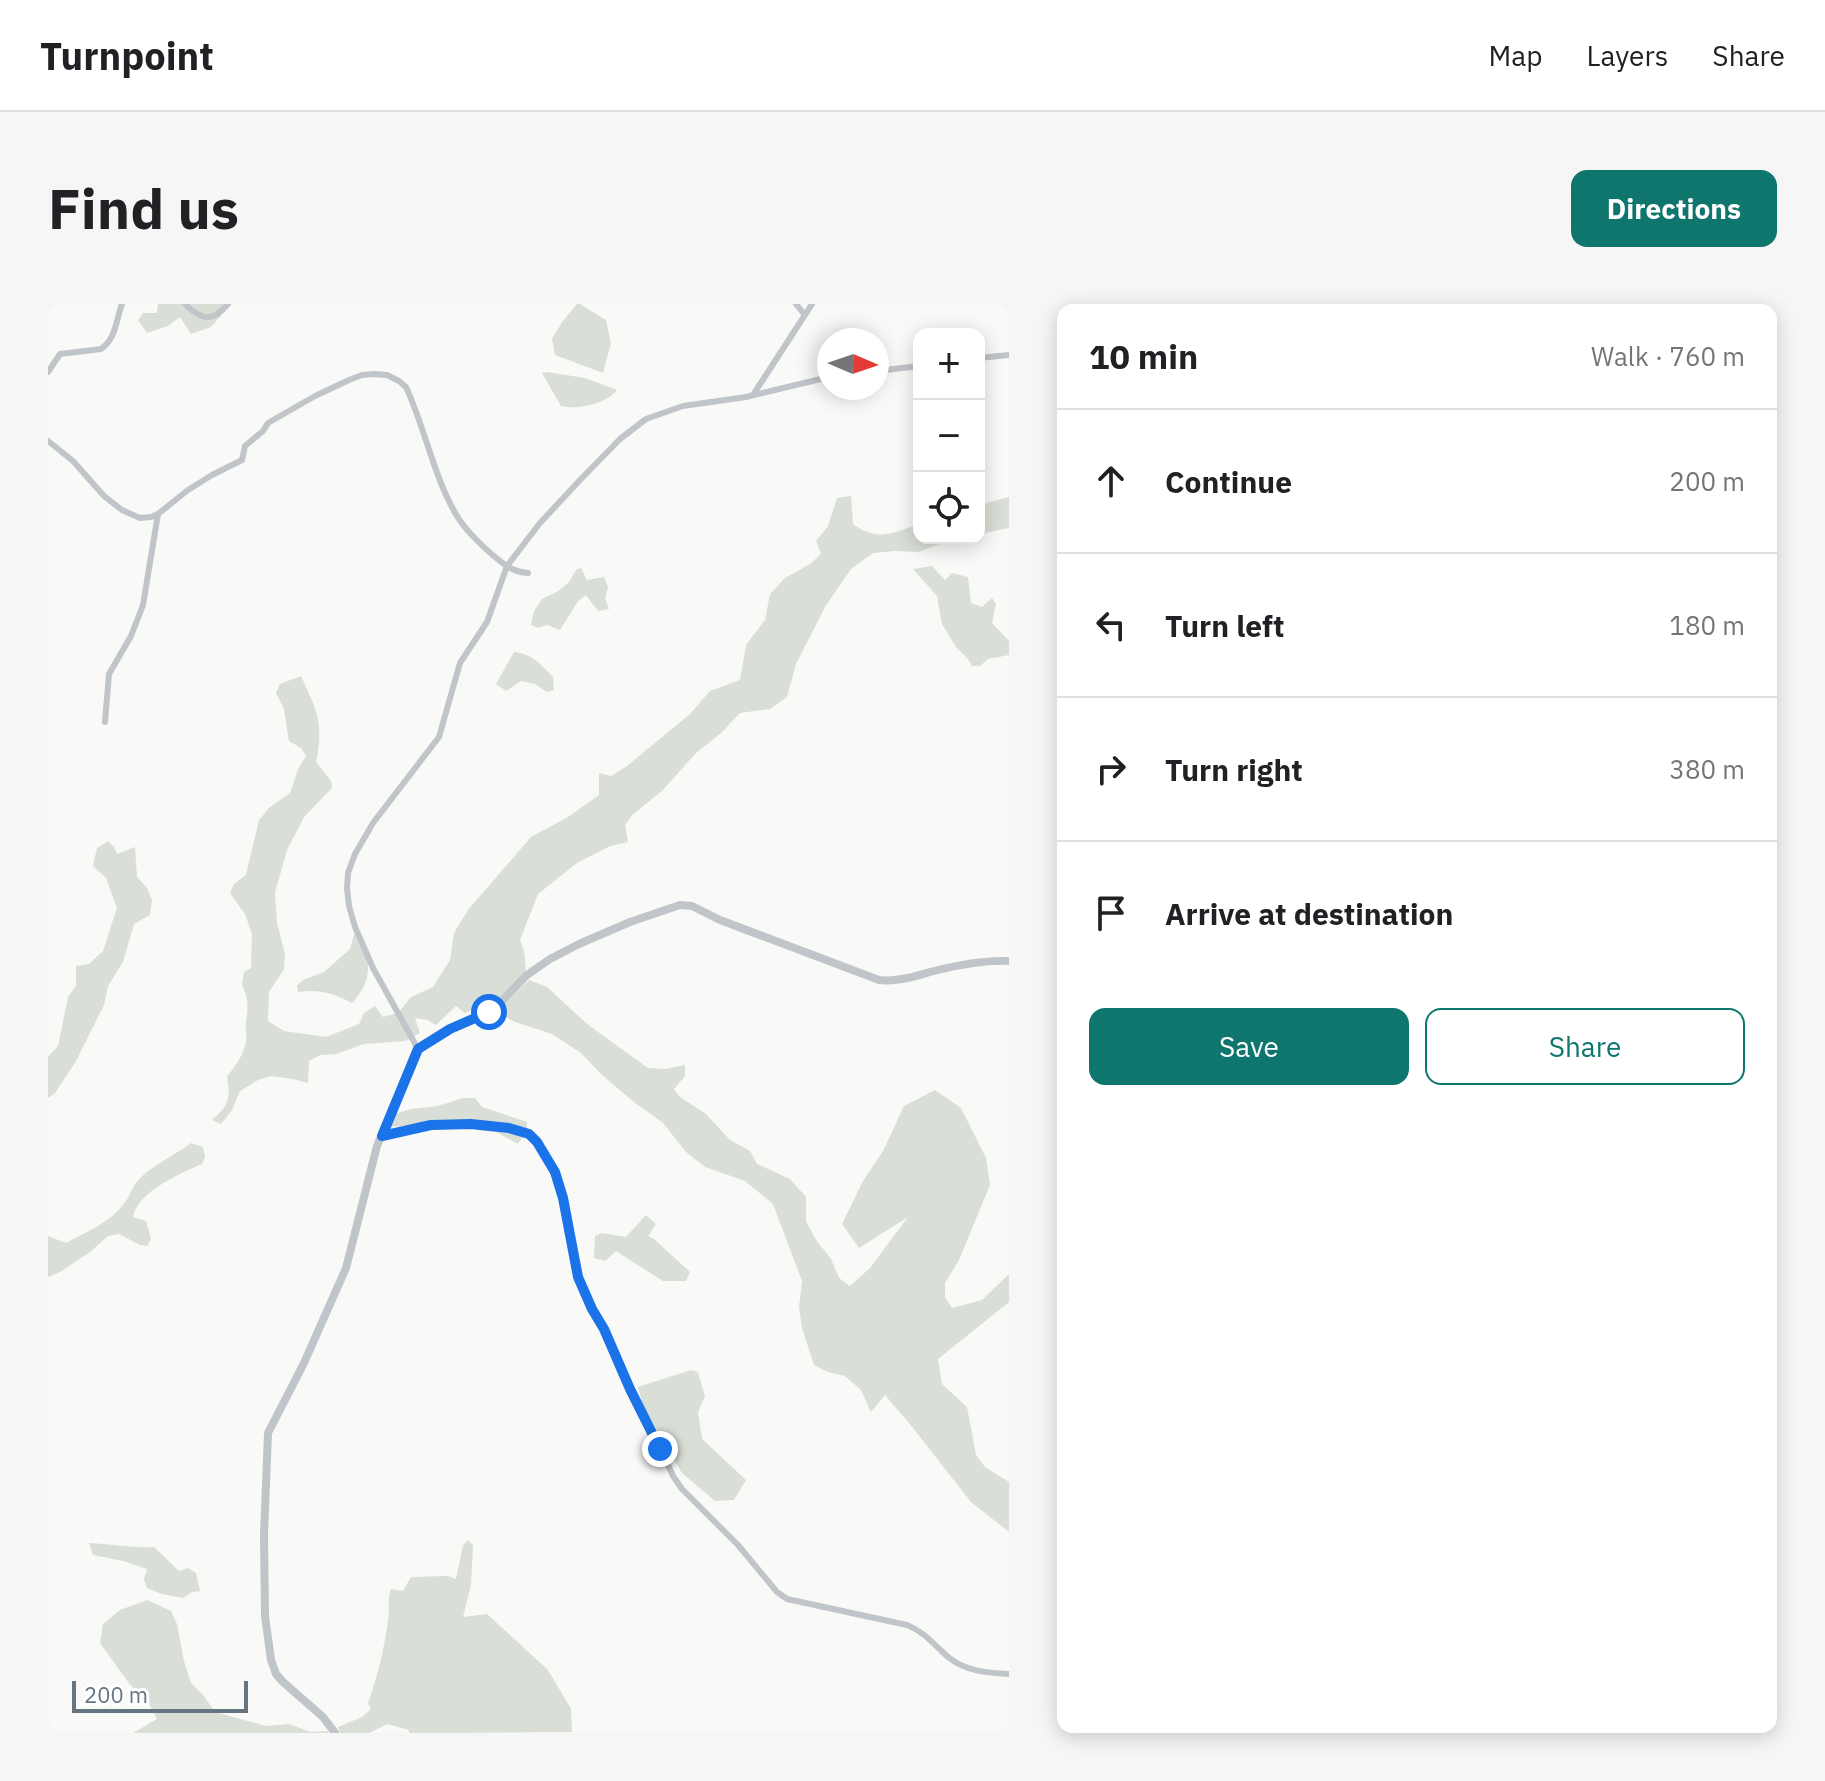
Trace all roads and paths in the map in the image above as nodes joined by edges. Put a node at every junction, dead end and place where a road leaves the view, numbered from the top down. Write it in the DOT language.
graph roads {
  1 [pos="122,304"];
  2 [pos="185,304"];
  3 [pos="228,304"];
  4 [pos="796,304"];
  5 [pos="812,304"];
  6 [pos="804,314"];
  7 [pos="1009,355"];
  8 [pos="985,357"];
  9 [pos="913,367"];
  10 [pos="889,370"];
  11 [pos="48,372"];
  12 [pos="817,380"];
  13 [pos="752,396"];
  14 [pos="48,441"];
  15 [pos="158,514"];
  16 [pos="507,566"];
  17 [pos="528,573"];
  18 [pos="105,722"];
  19 [pos="1009,961"];
  20 [pos="418,1049"];
  21 [pos="382,1136"];
  22 [pos="1009,1674"];
  23 [pos="335,1733"];
  1 -- 11 [label="street"];
  2 -- 3 [label="street"];
  4 -- 6 [label="street"];
  5 -- 6 [label="street"];
  6 -- 13 [label="street"];
  7 -- 8 [label="street"];
  9 -- 10 [label="street"];
  12 -- 13 [label="street"];
  13 -- 16 [label="street"];
  14 -- 15 [label="street"];
  15 -- 16 [label="street"];
  15 -- 18 [label="street"];
  16 -- 17 [label="street"];
  16 -- 20 [label="street"];
  19 -- 20 [label="street"];
  20 -- 21 [label="street"];
  21 -- 22 [label="street"];
  21 -- 23 [label="street"];
}
